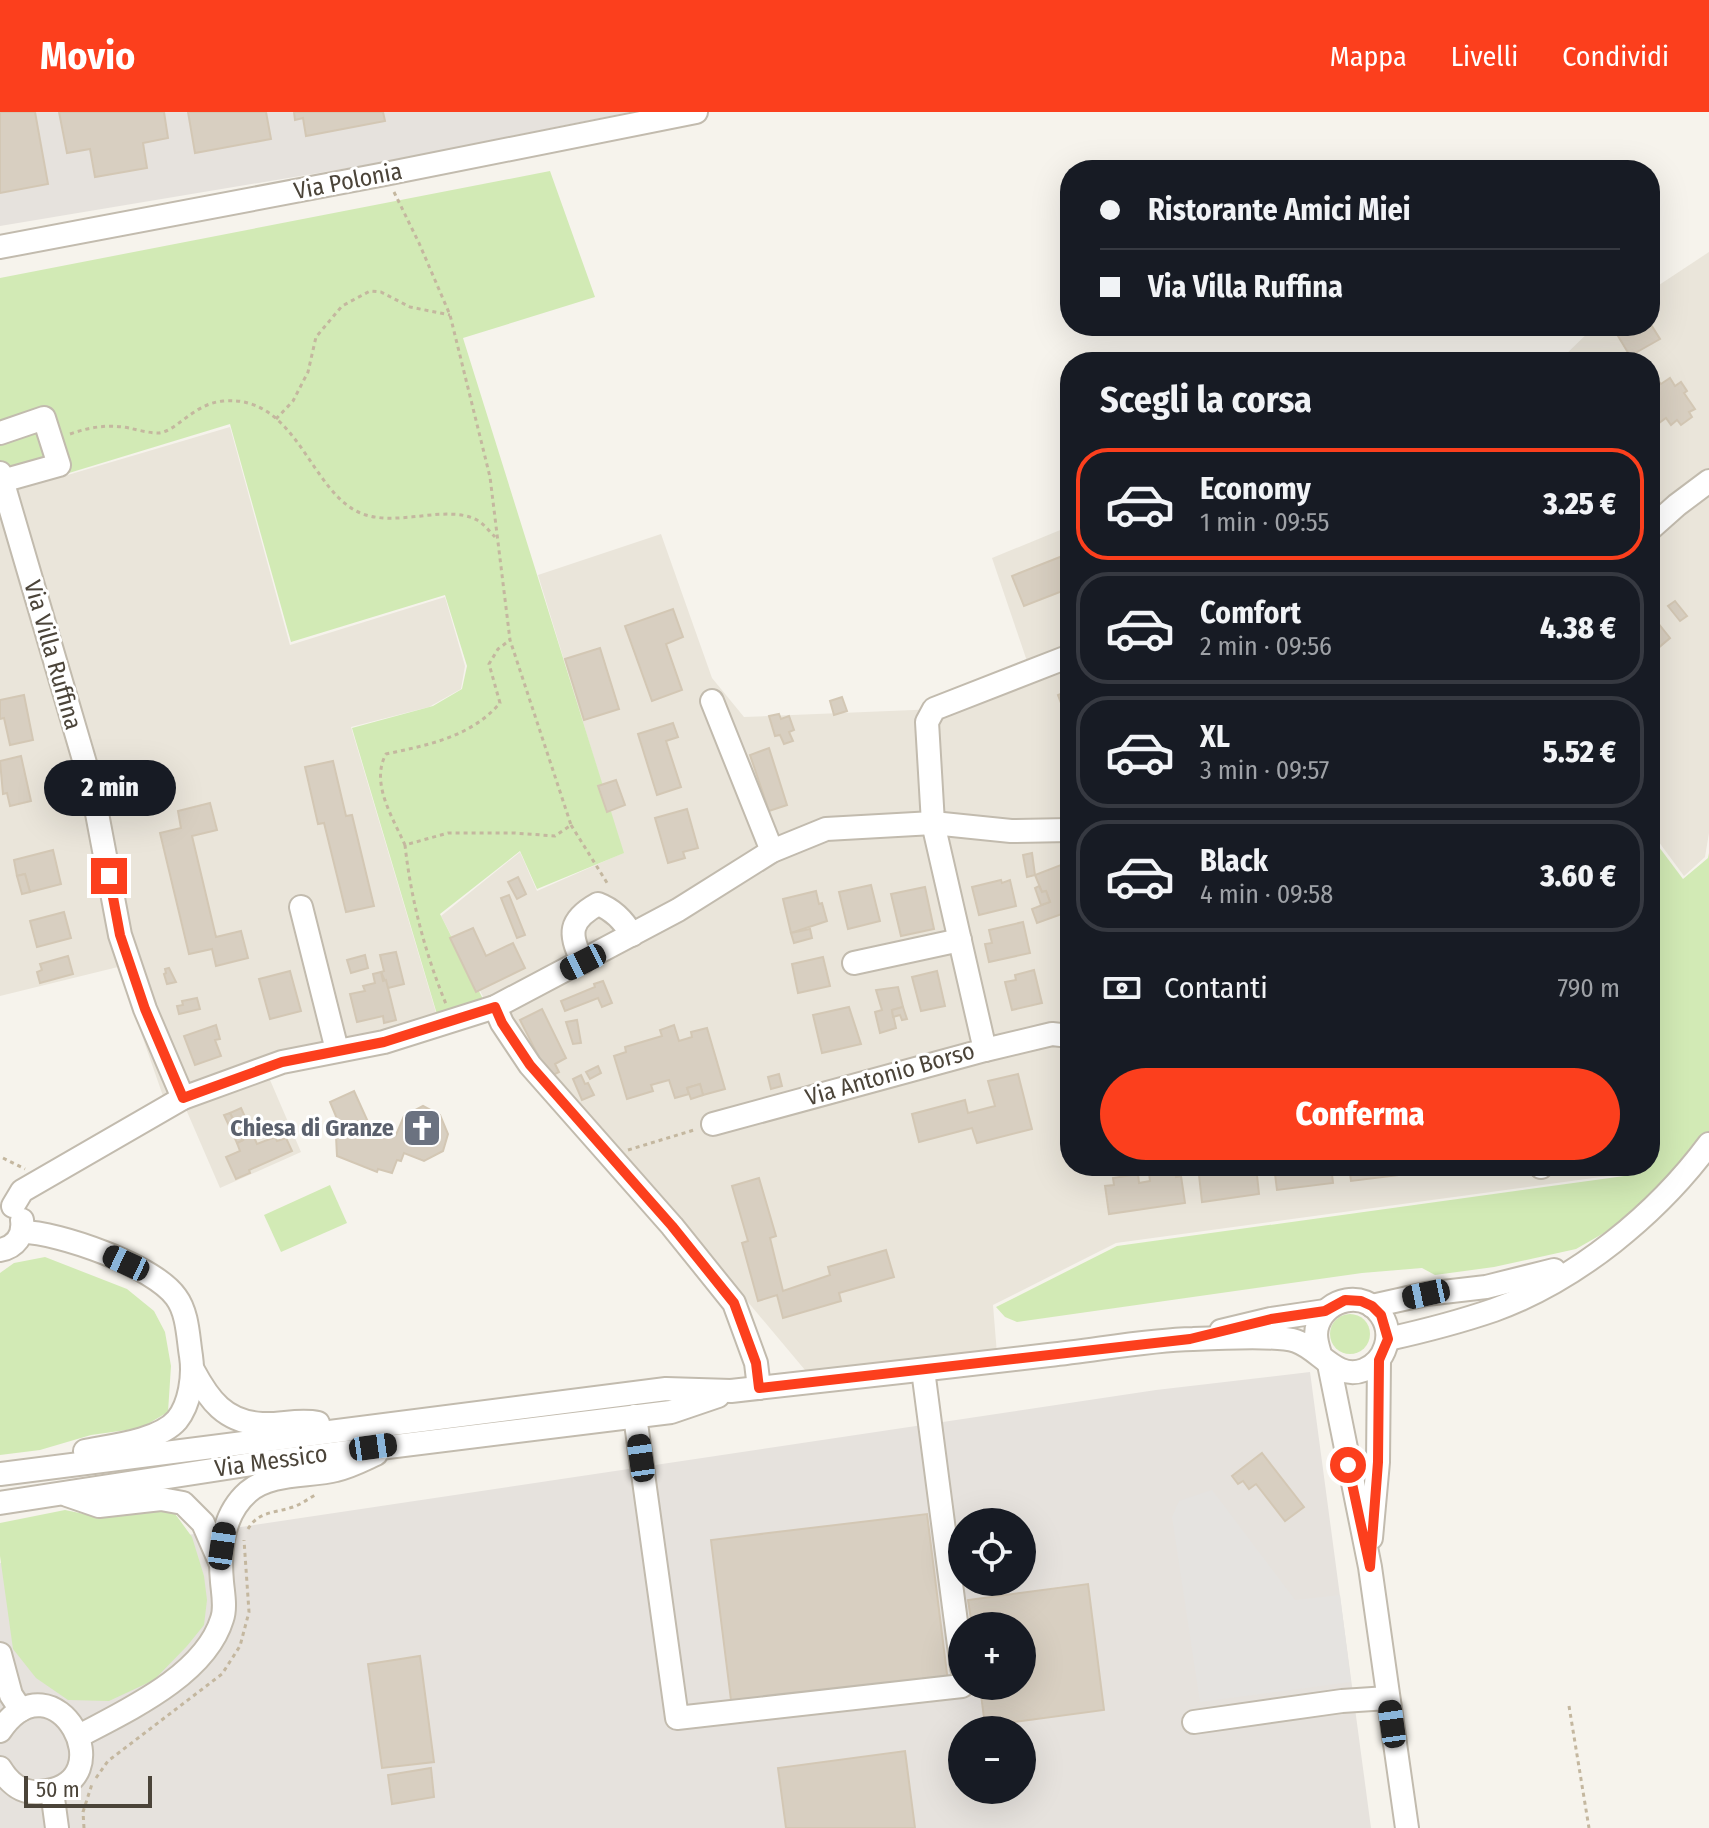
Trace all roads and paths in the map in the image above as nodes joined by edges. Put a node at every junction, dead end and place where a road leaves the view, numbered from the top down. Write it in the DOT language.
graph roads {
  1 [pos="696,112"];
  2 [pos="385,174"];
  3 [pos="0,247"];
  4 [pos="450,315"];
  5 [pos="276,419"];
  6 [pos="0,433"];
  7 [pos="51,441"];
  8 [pos="2,481"];
  9 [pos="1709,481"];
  10 [pos="1660,520"];
  11 [pos="496,538"];
  12 [pos="510,640"];
  13 [pos="1060,660"];
  14 [pos="712,701"];
  15 [pos="933,823"];
  16 [pos="571,825"];
  17 [pos="1060,830"];
  18 [pos="405,845"];
  19 [pos="772,851"];
  20 [pos="301,907"];
  21 [pos="626,926"];
  22 [pos="960,940"];
  23 [pos="583,962"];
  24 [pos="854,963"];
  25 [pos="495,1007"];
  26 [pos="454,1022"];
  27 [pos="1060,1035"];
  28 [pos="337,1050"];
  29 [pos="985,1050"];
  30 [pos="183,1098"];
  31 [pos="713,1124"];
  32 [pos="1709,1144"];
  33 [pos="611,1156"];
  34 [pos="6,1204"];
  35 [pos="7,1246"];
  36 [pos="1586,1262"];
  37 [pos="1372,1306"];
  38 [pos="1325,1311"];
  39 [pos="1190,1339"];
  40 [pos="1388,1339"];
  41 [pos="1325,1359"];
  42 [pos="1379,1360"];
  43 [pos="193,1370"];
  44 [pos="923,1370"];
  45 [pos="759,1388"];
  46 [pos="731,1391"];
  47 [pos="1380,1406"];
  48 [pos="635,1416"];
  49 [pos="1341,1418"];
  50 [pos="346,1429"];
  51 [pos="402,1443"];
  52 [pos="10,1473"];
  53 [pos="62,1493"];
  54 [pos="7,1502"];
  55 [pos="220,1563"];
  56 [pos="1370,1567"];
  57 [pos="955,1612"];
  58 [pos="0,1654"];
  59 [pos="948,1688"];
  60 [pos="1388,1698"];
  61 [pos="1569,1706"];
  62 [pos="21,1710"];
  63 [pos="1194,1722"];
  64 [pos="0,1731"];
  65 [pos="79,1736"];
  66 [pos="0,1768"];
  67 [pos="52,1791"];
  68 [pos="57,1828"];
  69 [pos="1407,1828"];
  70 [pos="1589,1828"];
  1 -- 2 [label="street, Via Polonia"];
  2 -- 3 [label="street, Via Polonia"];
  2 -- 4 [label="path"];
  4 -- 5 [label="path"];
  4 -- 11 [label="path"];
  5 -- 7 [label="path"];
  5 -- 11 [label="path"];
  6 -- 7 [label="street"];
  7 -- 8 [label="street"];
  8 -- 30 [label="street, Via Villa Ruffina"];
  9 -- 10 [label="street"];
  11 -- 12 [label="path"];
  12 -- 16 [label="path"];
  12 -- 18 [label="path"];
  13 -- 15 [label="street, Via Antonio Borso"];
  14 -- 19 [label="street"];
  15 -- 17 [label="street"];
  15 -- 19 [label="street"];
  15 -- 22 [label="street, Via Antonio Borso"];
  16 -- 18 [label="path"];
  16 -- 21 [label="path"];
  18 -- 26 [label="path"];
  19 -- 21 [label="street"];
  20 -- 28 [label="street"];
  21 -- 23 [label="street"];
  21 -- 23 [label="street"];
  22 -- 24 [label="street"];
  22 -- 29 [label="street, Via Antonio Borso"];
  23 -- 25 [label="street"];
  25 -- 26 [label="street"];
  25 -- 33 [label="street"];
  26 -- 28 [label="street"];
  27 -- 29 [label="street"];
  28 -- 30 [label="street"];
  29 -- 31 [label="street, Via Antonio Borso"];
  30 -- 34 [label="street"];
  31 -- 33 [label="path"];
  32 -- 36 [label="street, Via Messico"];
  33 -- 45 [label="street"];
  34 -- 35 [label="street"];
  35 -- 43 [label="street"];
  36 -- 37 [label="street, Via Messico"];
  36 -- 40 [label="street, Via Messico"];
  37 -- 38 [label="street, Via Messico"];
  37 -- 40 [label="street"];
  38 -- 39 [label="street, Via Messico"];
  38 -- 41 [label="street"];
  39 -- 41 [label="street, Via Messico"];
  39 -- 44 [label="street, Via Messico"];
  40 -- 42 [label="street"];
  41 -- 42 [label="street, Via Messico"];
  41 -- 49 [label="street"];
  42 -- 47 [label="street"];
  43 -- 50 [label="street"];
  43 -- 52 [label="street"];
  44 -- 45 [label="street, Via Messico"];
  44 -- 57 [label="street"];
  45 -- 46 [label="street, Via Messico"];
  46 -- 48 [label="street, Via Messico"];
  46 -- 50 [label="street, Via Messico"];
  47 -- 49 [label="street"];
  47 -- 56 [label="street"];
  48 -- 51 [label="street, Via Messico"];
  48 -- 59 [label="street"];
  49 -- 56 [label="street"];
  50 -- 52 [label="street, Via Messico"];
  51 -- 53 [label="street, Via Messico"];
  51 -- 55 [label="street"];
  53 -- 54 [label="street, Via Messico"];
  53 -- 55 [label="street"];
  55 -- 65 [label="street"];
  56 -- 60 [label="street"];
  58 -- 62 [label="street"];
  60 -- 63 [label="street"];
  60 -- 69 [label="street"];
  61 -- 70 [label="path"];
  62 -- 64 [label="street"];
  62 -- 65 [label="street"];
  65 -- 67 [label="street"];
  66 -- 67 [label="street"];
  67 -- 68 [label="street"];
}
